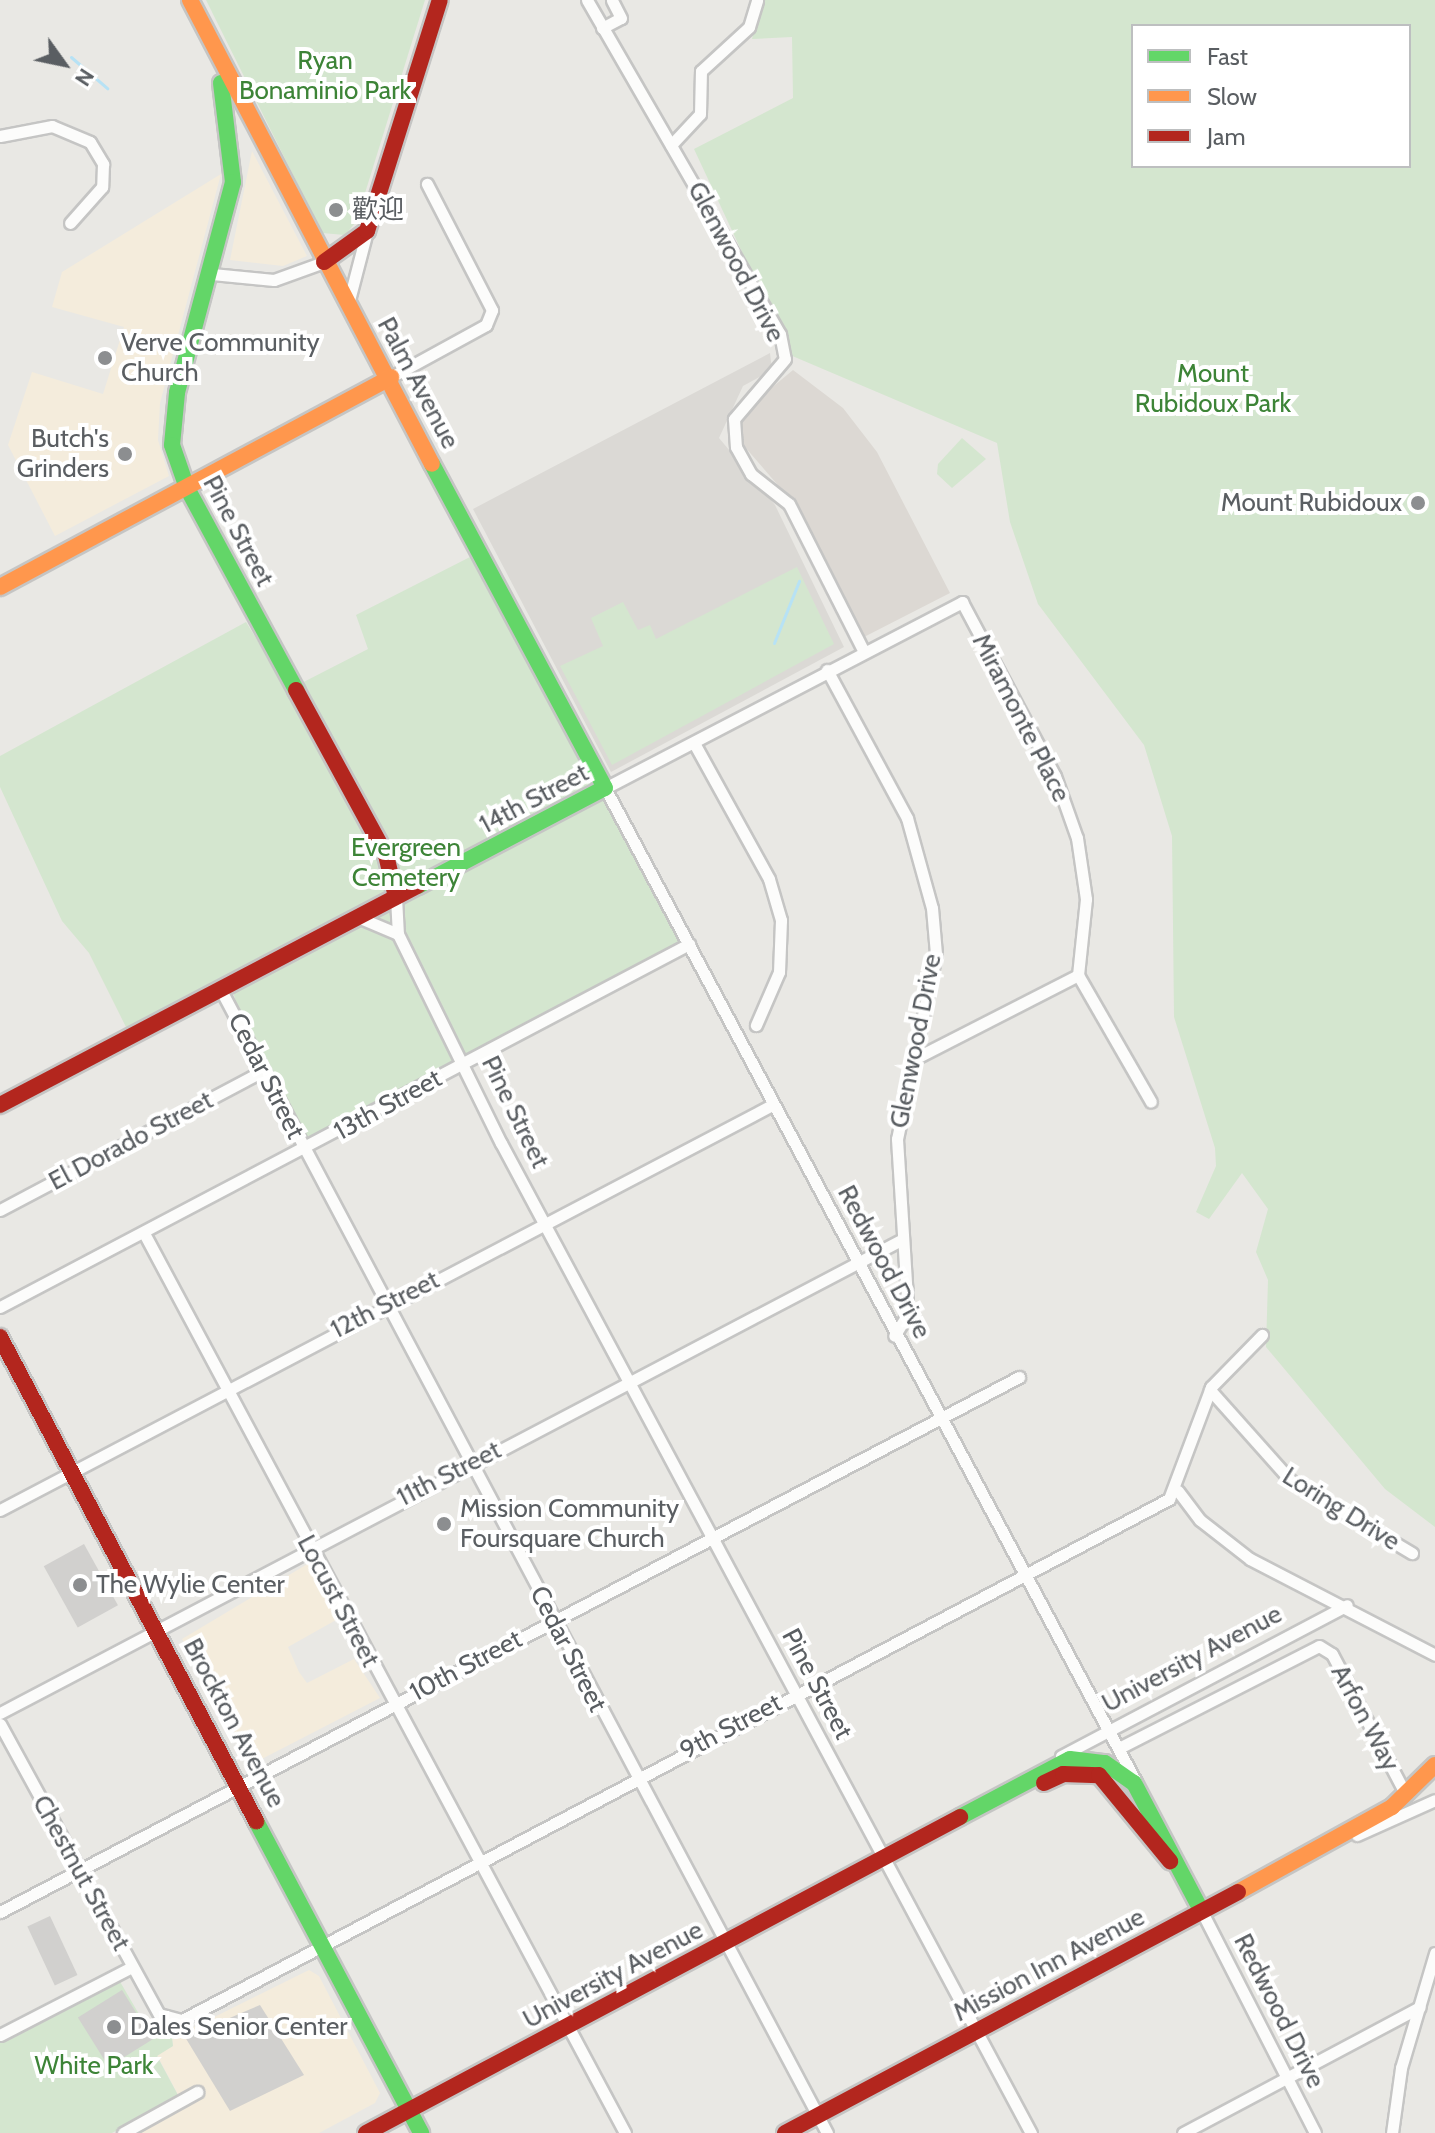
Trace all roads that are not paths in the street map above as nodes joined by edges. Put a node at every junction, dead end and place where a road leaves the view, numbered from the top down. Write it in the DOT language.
graph roads {
  1 [pos="190,0"];
  2 [pos="440,0"];
  3 [pos="587,0"];
  4 [pos="612,0"];
  5 [pos="757,0"];
  6 [pos="602,28"];
  7 [pos="218,65"];
  8 [pos="0,136"];
  9 [pos="671,145"];
  10 [pos="427,184"];
  11 [pos="70,223"];
  12 [pos="367,231"];
  13 [pos="324,262"];
  14 [pos="212,274"];
  15 [pos="348,304"];
  16 [pos="391,377"];
  17 [pos="187,488"];
  18 [pos="0,587"];
  19 [pos="962,602"];
  20 [pos="863,650"];
  21 [pos="827,670"];
  22 [pos="694,743"];
  23 [pos="605,788"];
  24 [pos="396,897"];
  25 [pos="359,918"];
  26 [pos="398,934"];
  27 [pos="689,944"];
  28 [pos="1078,975"];
  29 [pos="223,994"];
  30 [pos="756,1025"];
  31 [pos="916,1058"];
  32 [pos="464,1063"];
  33 [pos="263,1071"];
  34 [pos="1151,1102"];
  35 [pos="0,1105"];
  36 [pos="772,1105"];
  37 [pos="304,1151"];
  38 [pos="0,1210"];
  39 [pos="543,1223"];
  40 [pos="145,1235"];
  41 [pos="901,1240"];
  42 [pos="857,1260"];
  43 [pos="387,1305"];
  44 [pos="0,1307"];
  45 [pos="1262,1335"];
  46 [pos="894,1336"];
  47 [pos="0,1337"];
  48 [pos="1019,1377"];
  49 [pos="627,1380"];
  50 [pos="225,1387"];
  51 [pos="1210,1390"];
  52 [pos="939,1417"];
  53 [pos="473,1462"];
  54 [pos="73,1472"];
  55 [pos="1178,1491"];
  56 [pos="0,1510"];
  57 [pos="712,1536"];
  58 [pos="309,1546"];
  59 [pos="1412,1553"];
  60 [pos="1021,1576"];
  61 [pos="1347,1605"];
  62 [pos="553,1620"];
  63 [pos="156,1629"];
  64 [pos="1319,1646"];
  65 [pos="1435,1655"];
  66 [pos="795,1693"];
  67 [pos="393,1704"];
  68 [pos="0,1713"];
  69 [pos="0,1724"];
  70 [pos="1104,1732"];
  71 [pos="1120,1757"];
  72 [pos="1435,1765"];
  73 [pos="1099,1775"];
  74 [pos="635,1778"];
  75 [pos="1020,1782"];
  76 [pos="242,1788"];
  77 [pos="1406,1795"];
  78 [pos="1435,1800"];
  79 [pos="1337,1840"];
  80 [pos="883,1859"];
  81 [pos="481,1860"];
  82 [pos="78,1871"];
  83 [pos="1201,1910"];
  84 [pos="0,1912"];
  85 [pos="727,1941"];
  86 [pos="326,1946"];
  87 [pos="1435,1953"];
  88 [pos="132,1967"];
  89 [pos="1420,2007"];
  90 [pos="165,2020"];
  91 [pos="568,2026"];
  92 [pos="976,2031"];
  93 [pos="0,2035"];
  94 [pos="1285,2077"];
  95 [pos="197,2092"];
  96 [pos="408,2110"];
  97 [pos="818,2116"];
  98 [pos="123,2133"];
  99 [pos="366,2133"];
  100 [pos="421,2133"];
  101 [pos="625,2133"];
  102 [pos="785,2133"];
  103 [pos="827,2133"];
  104 [pos="1031,2133"];
  105 [pos="1183,2133"];
  106 [pos="1315,2133"];
  107 [pos="1392,2133"];
  1 -- 7 [label="street, Palm Avenue"];
  2 -- 12 [label="street"];
  3 -- 6 [label="street"];
  4 -- 6 [label="street"];
  5 -- 9 [label="street"];
  6 -- 9 [label="street"];
  7 -- 13 [label="street, Palm Avenue"];
  7 -- 14 [label="street, Pine Street"];
  8 -- 11 [label="street"];
  9 -- 20 [label="street, Glenwood Drive"];
  10 -- 16 [label="street"];
  12 -- 13 [label="street"];
  12 -- 15 [label="street"];
  13 -- 14 [label="street"];
  13 -- 15 [label="street, Palm Avenue"];
  14 -- 17 [label="street, Pine Street"];
  15 -- 16 [label="street, Palm Avenue"];
  16 -- 17 [label="street"];
  16 -- 23 [label="street, Palm Avenue"];
  17 -- 18 [label="street"];
  17 -- 24 [label="street, Pine Street"];
  19 -- 20 [label="street, 14th Street"];
  19 -- 28 [label="street, Miramonte Place"];
  20 -- 21 [label="street, 14th Street"];
  21 -- 22 [label="street, 14th Street"];
  21 -- 31 [label="street, Glenwood Drive"];
  22 -- 23 [label="street, 14th Street"];
  22 -- 30 [label="street"];
  23 -- 24 [label="street, 14th Street"];
  23 -- 27 [label="street, Redwood Drive"];
  24 -- 25 [label="street, 14th Street"];
  24 -- 26 [label="street, Pine Street"];
  25 -- 26 [label="street"];
  25 -- 29 [label="street, 14th Street"];
  26 -- 32 [label="street, Pine Street"];
  27 -- 32 [label="street, 13th Street"];
  27 -- 36 [label="street, Redwood Drive"];
  28 -- 31 [label="street"];
  28 -- 34 [label="street"];
  29 -- 33 [label="street, Cedar Street"];
  29 -- 35 [label="street, 14th Street"];
  31 -- 41 [label="street, Glenwood Drive"];
  32 -- 37 [label="street, 13th Street"];
  32 -- 39 [label="street, Pine Street"];
  33 -- 37 [label="street, Cedar Street"];
  33 -- 38 [label="street, El Dorado Street"];
  36 -- 39 [label="street, 12th Street"];
  36 -- 42 [label="street, Redwood Drive"];
  37 -- 40 [label="street, 13th Street"];
  37 -- 43 [label="street, Cedar Street"];
  39 -- 43 [label="street, 12th Street"];
  39 -- 49 [label="street, Pine Street"];
  40 -- 44 [label="street, 13th Street"];
  40 -- 50 [label="street, Locust Street"];
  41 -- 42 [label="street, 11th Street"];
  41 -- 46 [label="street, Glenwood Drive"];
  42 -- 46 [label="street, Redwood Drive"];
  42 -- 49 [label="street, 11th Street"];
  43 -- 50 [label="street, 12th Street"];
  43 -- 53 [label="street, Cedar Street"];
  45 -- 51 [label="street"];
  46 -- 52 [label="street, Redwood Drive"];
  47 -- 54 [label="street, Brockton Avenue"];
  48 -- 52 [label="street, 10th Street"];
  49 -- 53 [label="street, 11th Street"];
  49 -- 57 [label="street, Pine Street"];
  50 -- 54 [label="street, 12th Street"];
  50 -- 58 [label="street, Locust Street"];
  51 -- 55 [label="street"];
  51 -- 59 [label="street, Loring Drive"];
  52 -- 57 [label="street, 10th Street"];
  52 -- 60 [label="street, Redwood Drive"];
  53 -- 58 [label="street, 11th Street"];
  53 -- 62 [label="street, Cedar Street"];
  54 -- 56 [label="street, 12th Street"];
  54 -- 63 [label="street, Brockton Avenue"];
  55 -- 60 [label="street, 9th Street"];
  55 -- 61 [label="street"];
  57 -- 62 [label="street, 10th Street"];
  57 -- 66 [label="street, Pine Street"];
  58 -- 63 [label="street, 11th Street"];
  58 -- 67 [label="street, Locust Street"];
  60 -- 66 [label="street, 9th Street"];
  60 -- 70 [label="street, Redwood Drive"];
  61 -- 65 [label="street"];
  61 -- 70 [label="street, University Avenue"];
  62 -- 67 [label="street, 10th Street"];
  62 -- 74 [label="street, Cedar Street"];
  63 -- 68 [label="street, 11th Street"];
  63 -- 76 [label="street, Brockton Avenue"];
  64 -- 71 [label="street, University Avenue"];
  64 -- 77 [label="street, Arfon Way"];
  66 -- 74 [label="street, 9th Street"];
  66 -- 80 [label="street, Pine Street"];
  67 -- 76 [label="street, 10th Street"];
  67 -- 81 [label="street, Locust Street"];
  69 -- 82 [label="street, Chestnut Street"];
  70 -- 71 [label="street, Redwood Drive"];
  70 -- 75 [label="street, University Avenue"];
  71 -- 73 [label="street"];
  71 -- 75 [label="street, University Avenue"];
  71 -- 83 [label="street, Redwood Drive"];
  72 -- 77 [label="street, Mission Inn Avenue"];
  73 -- 80 [label="street, University Avenue"];
  73 -- 83 [label="street, Redwood Drive"];
  74 -- 81 [label="street, 9th Street"];
  74 -- 85 [label="street, Cedar Street"];
  75 -- 80 [label="street, University Avenue"];
  76 -- 82 [label="street, 10th Street"];
  76 -- 86 [label="street, Brockton Avenue"];
  77 -- 79 [label="street, Mission Inn Avenue"];
  78 -- 79 [label="street, Mission Inn Avenue"];
  79 -- 83 [label="street, Mission Inn Avenue"];
  80 -- 85 [label="street, University Avenue"];
  80 -- 92 [label="street, Pine Street"];
  81 -- 86 [label="street, 9th Street"];
  81 -- 91 [label="street, Locust Street"];
  82 -- 84 [label="street, 10th Street"];
  82 -- 88 [label="street, Chestnut Street"];
  83 -- 92 [label="street, Mission Inn Avenue"];
  83 -- 94 [label="street, Redwood Drive"];
  85 -- 91 [label="street, University Avenue"];
  85 -- 97 [label="street, Cedar Street"];
  86 -- 90 [label="street, 9th Street"];
  86 -- 96 [label="street, Brockton Avenue"];
  87 -- 89 [label="street"];
  88 -- 90 [label="street, Chestnut Street"];
  88 -- 93 [label="street"];
  89 -- 94 [label="street"];
  89 -- 107 [label="street"];
  91 -- 96 [label="street, University Avenue"];
  91 -- 101 [label="street, Locust Street"];
  92 -- 97 [label="street, Mission Inn Avenue"];
  92 -- 104 [label="street, Pine Street"];
  94 -- 105 [label="street"];
  94 -- 106 [label="street, Redwood Drive"];
  95 -- 98 [label="street"];
  96 -- 99 [label="street, University Avenue"];
  96 -- 100 [label="street, Brockton Avenue"];
  97 -- 102 [label="street, Mission Inn Avenue"];
  97 -- 103 [label="street, Cedar Street"];
}
